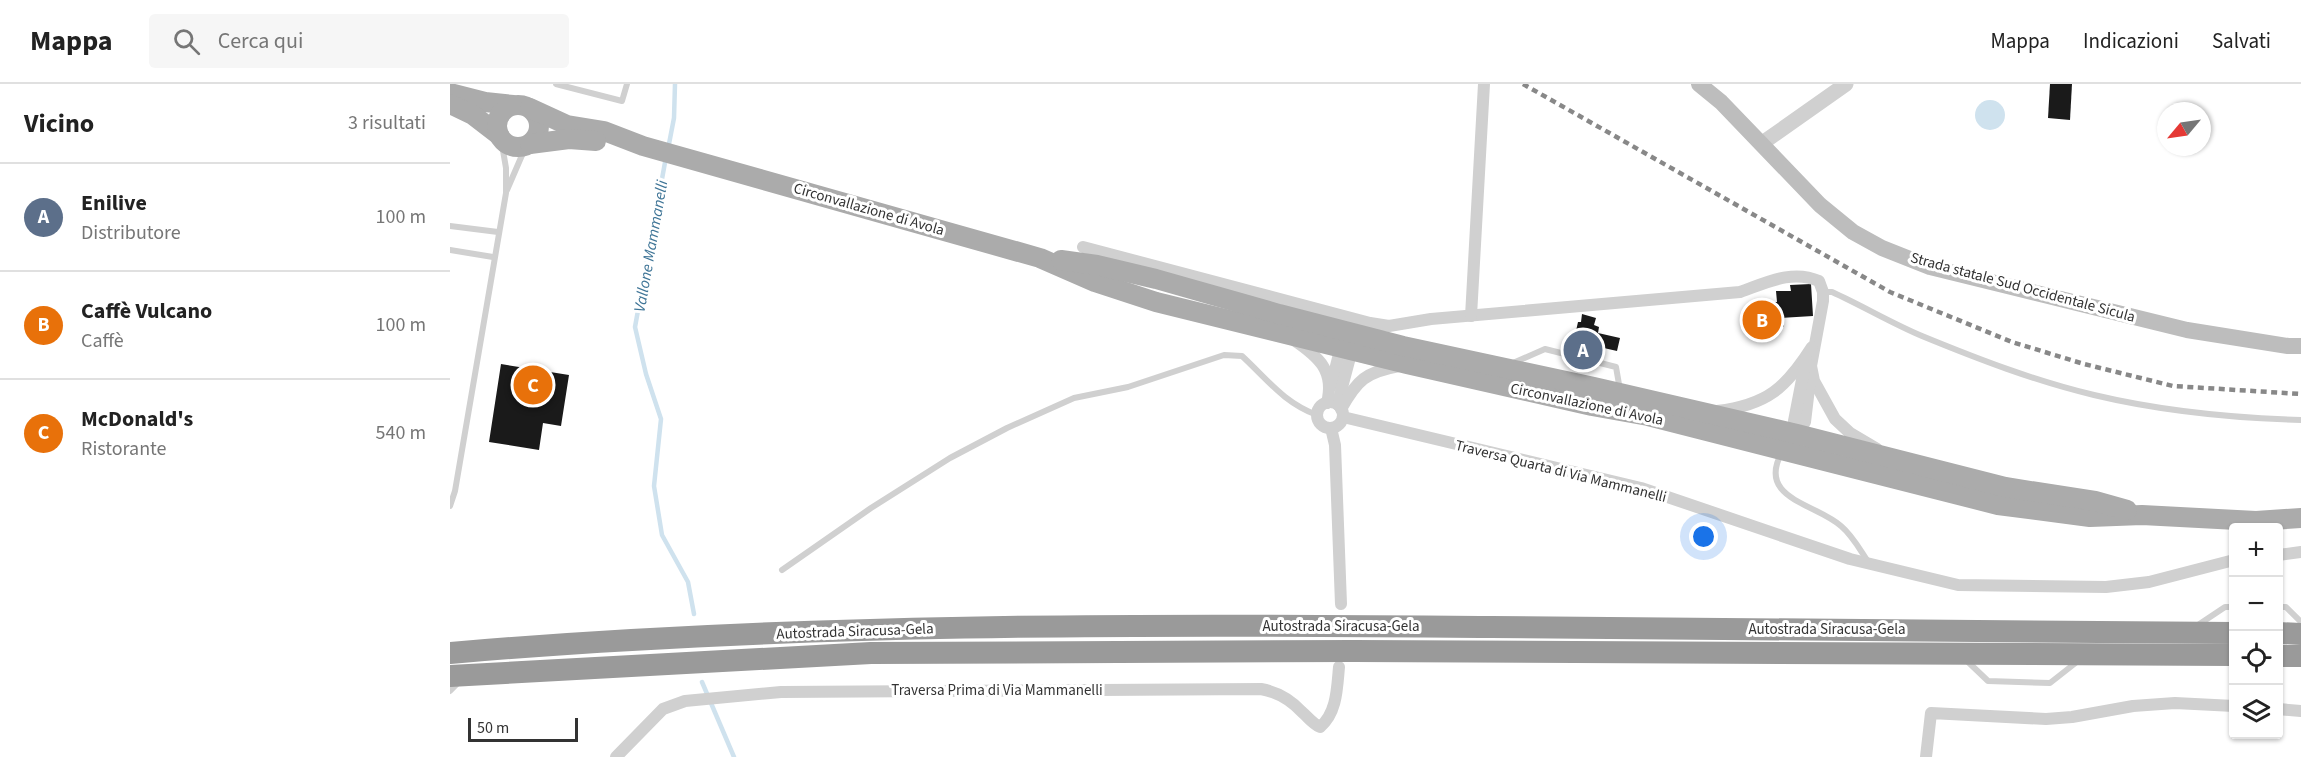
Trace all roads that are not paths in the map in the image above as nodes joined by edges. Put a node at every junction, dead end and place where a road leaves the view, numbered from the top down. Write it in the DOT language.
graph roads {
  1 [pos="556,84"];
  2 [pos="627,84"];
  3 [pos="1484,84"];
  4 [pos="1699,84"];
  5 [pos="1846,84"];
  6 [pos="450,93"];
  7 [pos="450,104"];
  8 [pos="521,106"];
  9 [pos="500,137"];
  10 [pos="1761,144"];
  11 [pos="528,145"];
  12 [pos="643,146"];
  13 [pos="506,193"];
  14 [pos="450,226"];
  15 [pos="498,232"];
  16 [pos="1083,247"];
  17 [pos="450,250"];
  18 [pos="493,257"];
  19 [pos="1040,258"];
  20 [pos="1823,292"];
  21 [pos="1471,316"];
  22 [pos="1288,336"];
  23 [pos="1348,341"];
  24 [pos="2301,346"];
  25 [pos="1809,361"];
  26 [pos="1407,364"];
  27 [pos="1502,368"];
  28 [pos="1331,387"];
  29 [pos="1621,393"];
  30 [pos="1338,409"];
  31 [pos="1703,412"];
  32 [pos="1317,415"];
  33 [pos="2301,420"];
  34 [pos="1331,428"];
  35 [pos="1797,434"];
  36 [pos="1782,449"];
  37 [pos="1807,456"];
  38 [pos="1894,459"];
  39 [pos="450,506"];
  40 [pos="2142,514"];
  41 [pos="2301,518"];
  42 [pos="2301,552"];
  43 [pos="2283,554"];
  44 [pos="2229,561"];
  45 [pos="1869,564"];
  46 [pos="782,570"];
  47 [pos="1341,604"];
  48 [pos="2229,607"];
  49 [pos="2283,608"];
  50 [pos="2301,622"];
  51 [pos="2188,632"];
  52 [pos="2229,633"];
  53 [pos="2283,633"];
  54 [pos="2301,634"];
  55 [pos="450,653"];
  56 [pos="2229,655"];
  57 [pos="2283,656"];
  58 [pos="2301,656"];
  59 [pos="1339,667"];
  60 [pos="459,675"];
  61 [pos="450,691"];
  62 [pos="2229,706"];
  63 [pos="2283,709"];
  64 [pos="2301,711"];
  65 [pos="616,757"];
  66 [pos="1926,757"];
  1 -- 2 [label="lane"];
  3 -- 21 [label="street"];
  4 -- 10 [label="main road, Strada statale Sud Occidentale Sicula"];
  5 -- 10 [label="street"];
  6 -- 8 [label="main road"];
  7 -- 9 [label="main road"];
  8 -- 9 [label="main road"];
  8 -- 11 [label="main road"];
  8 -- 12 [label="main road"];
  9 -- 11 [label="main road"];
  9 -- 13 [label="lane"];
  10 -- 24 [label="main road, Strada statale Sud Occidentale Sicula"];
  11 -- 12 [label="main road"];
  11 -- 13 [label="lane"];
  12 -- 19 [label="main road, Circonvallazione di Avola"];
  13 -- 15 [label="lane"];
  14 -- 15 [label="lane"];
  15 -- 18 [label="lane"];
  16 -- 21 [label="street"];
  17 -- 18 [label="lane"];
  18 -- 39 [label="lane"];
  19 -- 22 [label="main road, Circonvallazione di Avola"];
  19 -- 23 [label="main road, Circonvallazione di Avola"];
  20 -- 21 [label="street"];
  20 -- 25 [label="street"];
  20 -- 33 [label="lane"];
  22 -- 23 [label="main road, Circonvallazione di Avola"];
  22 -- 28 [label="street"];
  23 -- 26 [label="main road, Circonvallazione di Avola"];
  23 -- 27 [label="main road, Circonvallazione di Avola"];
  23 -- 28 [label="street"];
  23 -- 30 [label="street"];
  25 -- 31 [label="street"];
  25 -- 35 [label="street"];
  25 -- 38 [label="street"];
  26 -- 30 [label="street"];
  26 -- 36 [label="main road, Circonvallazione di Avola"];
  27 -- 29 [label="main road, Circonvallazione di Avola"];
  27 -- 29 [label="lane"];
  28 -- 30 [label="street"];
  29 -- 31 [label="main road, Circonvallazione di Avola"];
  30 -- 32 [label="street"];
  30 -- 34 [label="street"];
  30 -- 45 [label="street, Traversa Quarta di Via Mammanelli"];
  31 -- 35 [label="main road, Circonvallazione di Avola"];
  32 -- 34 [label="street"];
  32 -- 46 [label="lane"];
  34 -- 47 [label="street"];
  35 -- 36 [label="street"];
  35 -- 37 [label="street"];
  35 -- 38 [label="main road, Circonvallazione di Avola"];
  36 -- 37 [label="main road, Circonvallazione di Avola"];
  36 -- 45 [label="lane"];
  37 -- 40 [label="main road, Circonvallazione di Avola"];
  38 -- 40 [label="main road, Circonvallazione di Avola"];
  40 -- 41 [label="main road, Circonvallazione di Avola"];
  42 -- 43 [label="street"];
  44 -- 45 [label="street, Traversa Quarta di Via Mammanelli"];
  48 -- 51 [label="lane"];
  49 -- 50 [label="lane"];
  51 -- 52 [label="highway, Autostrada Siracusa-Gela"];
  51 -- 55 [label="highway, Autostrada Siracusa-Gela"];
  53 -- 54 [label="highway"];
  56 -- 60 [label="highway, Autostrada Siracusa-Gela"];
  57 -- 58 [label="highway"];
  59 -- 65 [label="street, Traversa Prima di Via Mammanelli"];
  60 -- 61 [label="lane"];
  62 -- 66 [label="street"];
  63 -- 64 [label="street"];
}
